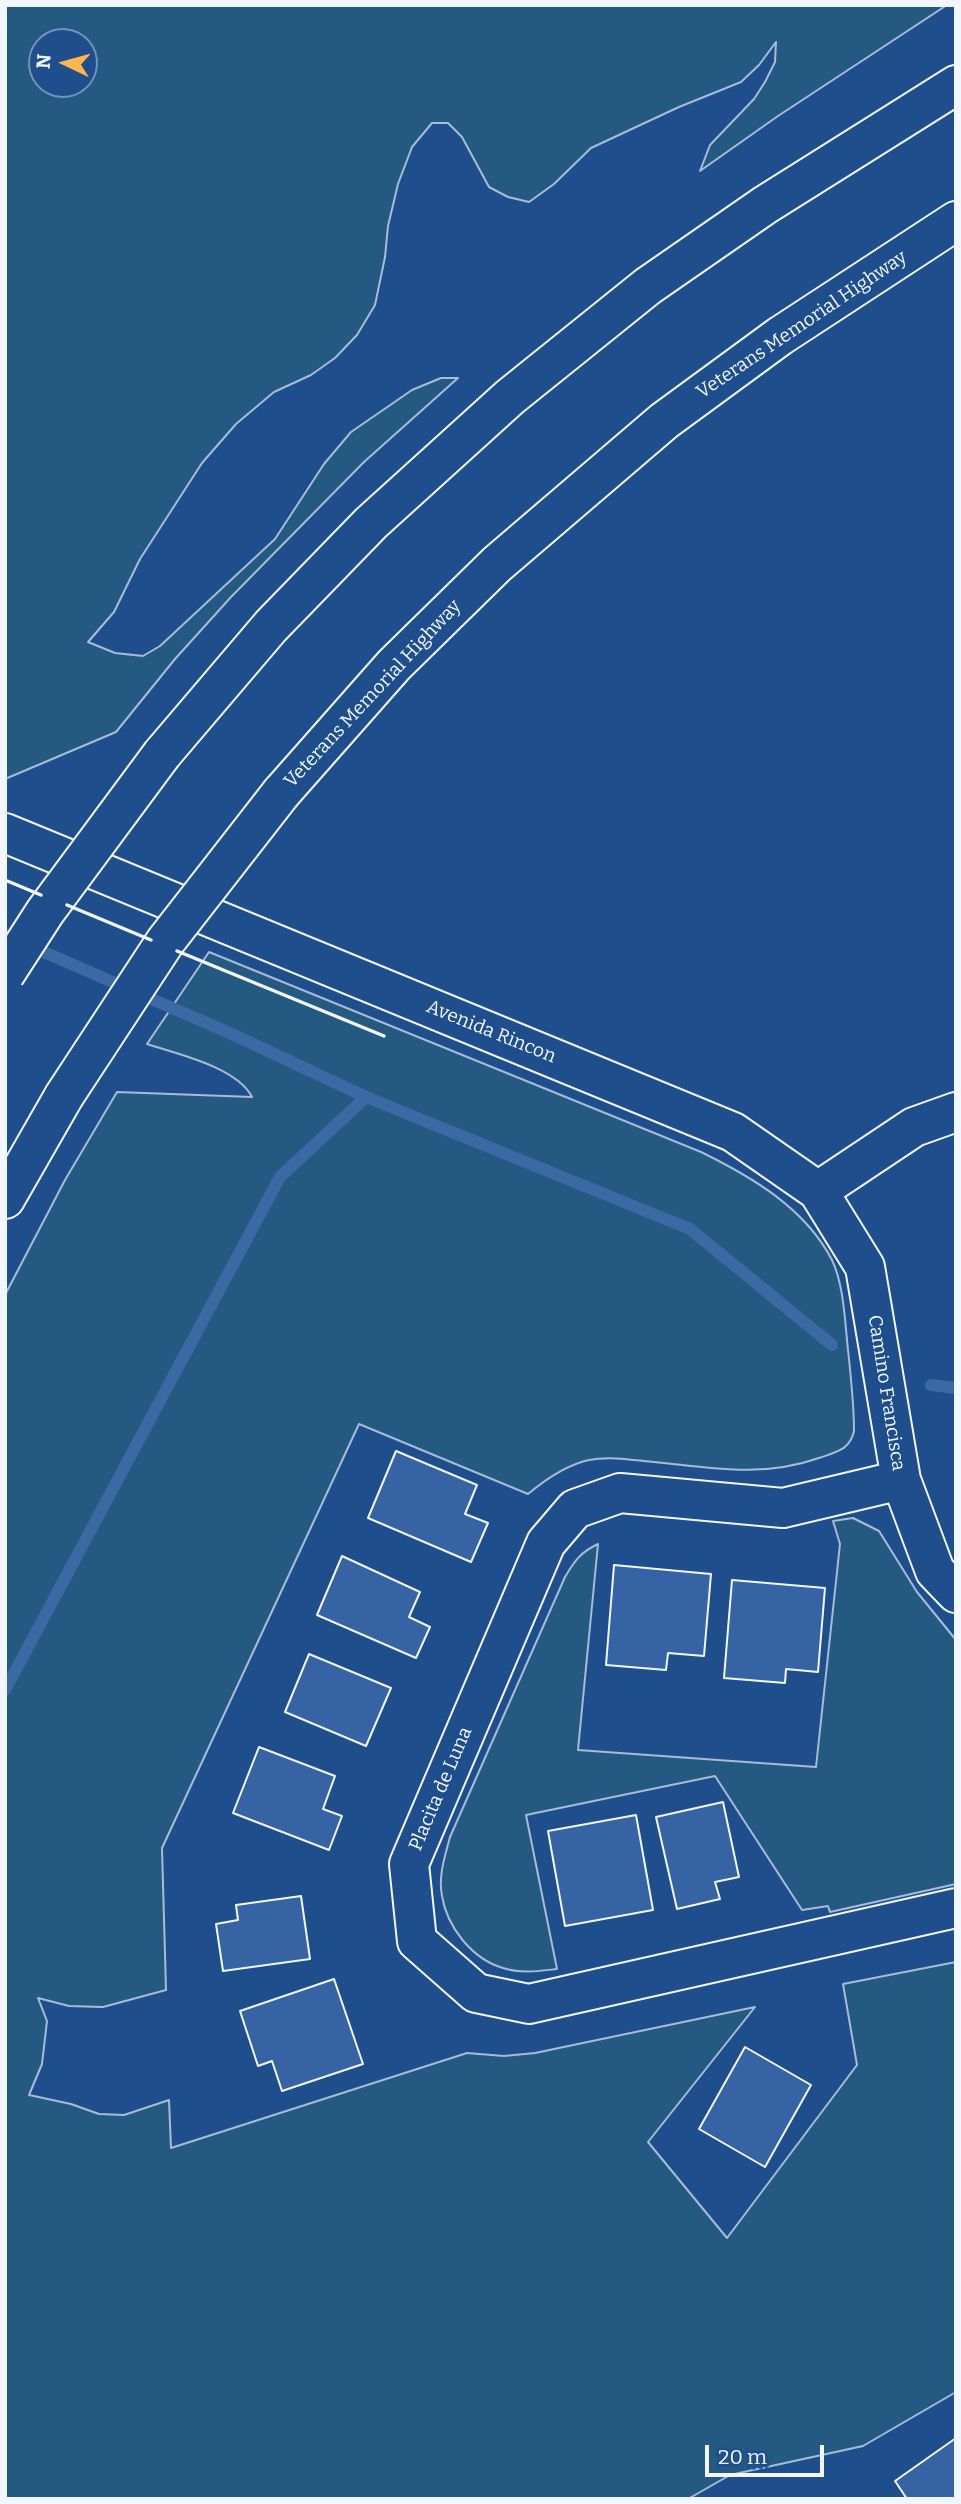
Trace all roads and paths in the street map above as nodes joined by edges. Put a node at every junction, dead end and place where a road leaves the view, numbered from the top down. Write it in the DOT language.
graph roads {
  1 [pos="956,85"];
  2 [pos="956,221"];
  3 [pos="5,832"];
  4 [pos="5,974"];
  5 [pos="956,1112"];
  6 [pos="818,1191"];
  7 [pos="5,1199"];
  8 [pos="901,1480"];
  9 [pos="956,1593"];
  10 [pos="956,1908"];
  1 -- 4 [label="main road, bridge"];
  2 -- 7 [label="main road, Veterans Memorial Highway, bridge"];
  3 -- 6 [label="main road, Avenida Rincon"];
  5 -- 6 [label="main road"];
  6 -- 8 [label="main road, Camino Francisca"];
  8 -- 9 [label="main road, Camino Francisca"];
  8 -- 10 [label="main road, Placita de Luna"];
}
